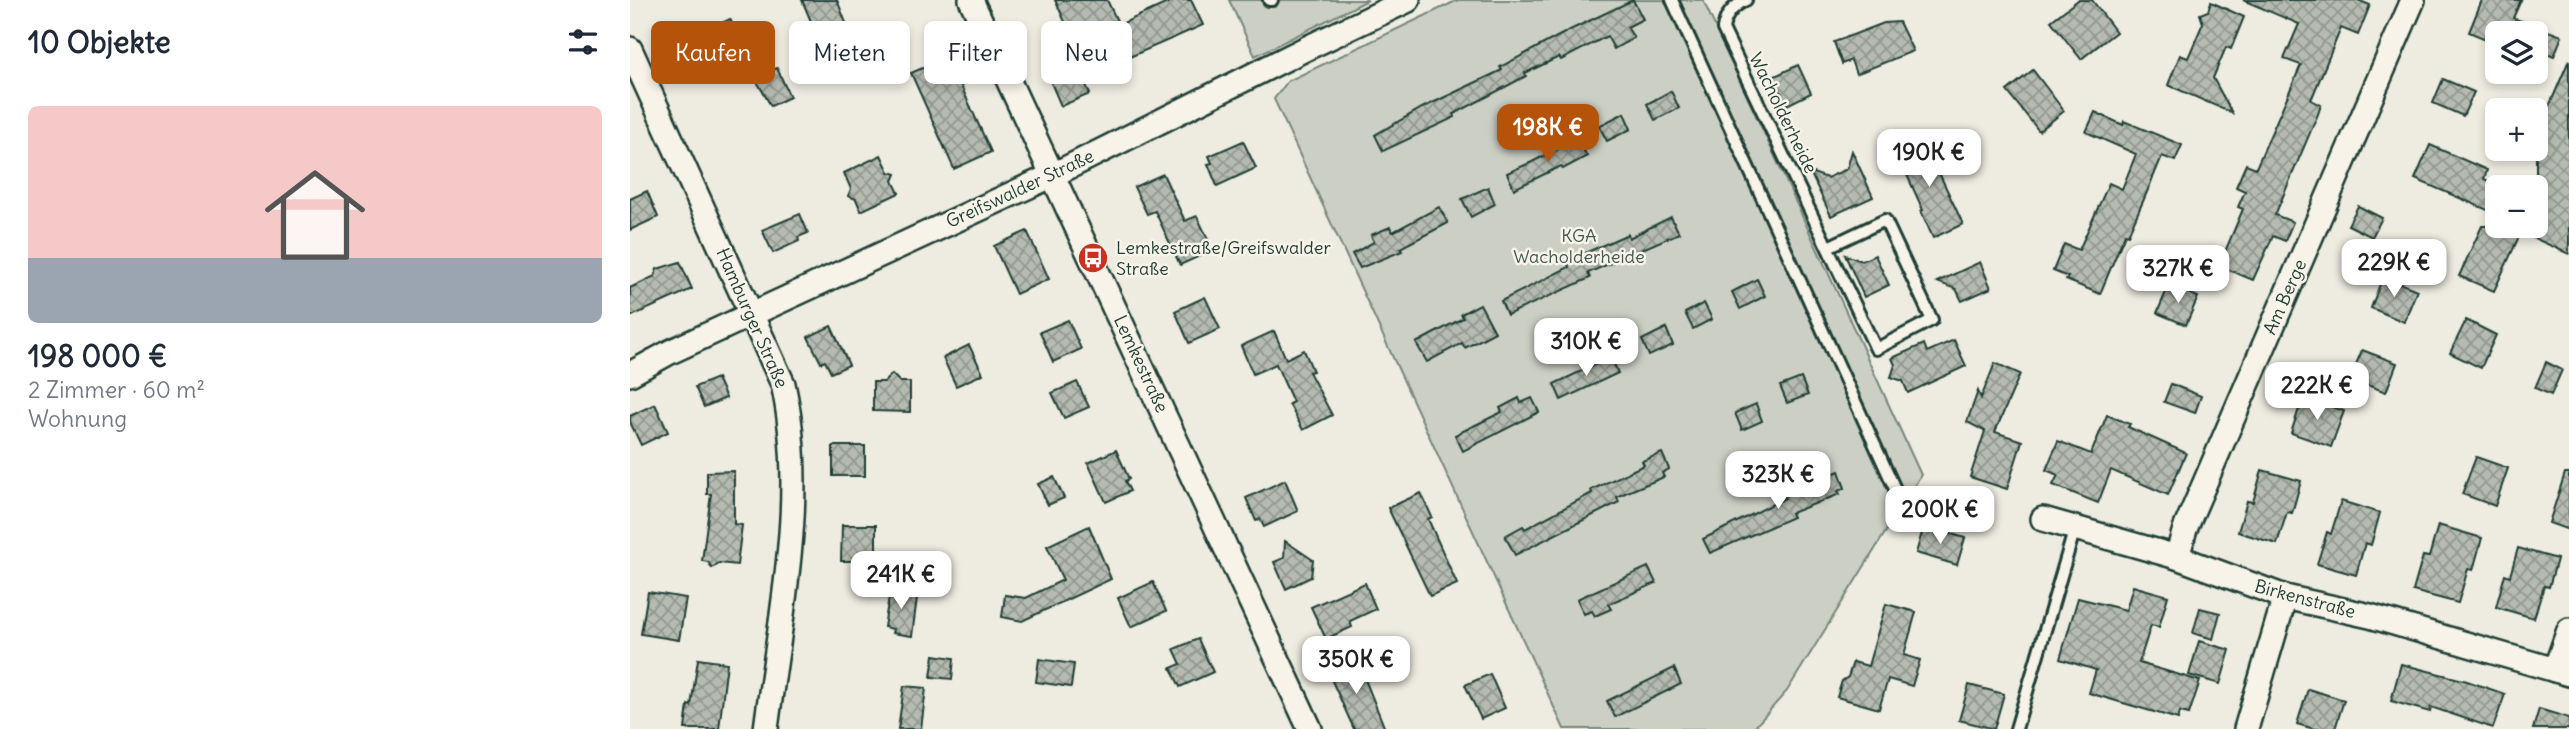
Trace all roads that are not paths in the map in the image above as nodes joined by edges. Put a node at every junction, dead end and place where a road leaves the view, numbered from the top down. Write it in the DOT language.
graph roads {
  1 [pos="971,0"];
  2 [pos="1408,0"];
  3 [pos="1672,0"];
  4 [pos="1746,0"];
  5 [pos="2413,0"];
  6 [pos="630,49"];
  7 [pos="1053,175"];
  8 [pos="1828,247"];
  9 [pos="752,314"];
  10 [pos="630,374"];
  11 [pos="1895,489"];
  12 [pos="2043,519"];
  13 [pos="2075,528"];
  14 [pos="2177,557"];
  15 [pos="2285,597"];
  16 [pos="2569,629"];
  17 [pos="2562,672"];
  18 [pos="766,729"];
  19 [pos="1310,729"];
  20 [pos="2016,729"];
  21 [pos="2246,729"];
  1 -- 7 [label="street, Lemkestraße"];
  2 -- 7 [label="street, Greifswalder Straße"];
  3 -- 11 [label="lane"];
  4 -- 8 [label="lane, Wacholderheide"];
  5 -- 14 [label="street, Am Berge"];
  6 -- 9 [label="street, Hamburger Straße"];
  7 -- 9 [label="street, Greifswalder Straße"];
  7 -- 19 [label="street, Lemkestraße"];
  8 -- 8 [label="lane, Wacholderheide"];
  9 -- 10 [label="street, Greifswalder Straße"];
  9 -- 18 [label="street, Hamburger Straße"];
  12 -- 13 [label="street, Birkenstraße"];
  13 -- 14 [label="street, Birkenstraße"];
  13 -- 20 [label="lane"];
  14 -- 15 [label="street, Birkenstraße"];
  15 -- 17 [label="street, Birkenstraße"];
  15 -- 21 [label="street"];
  16 -- 17 [label="street"];
}
